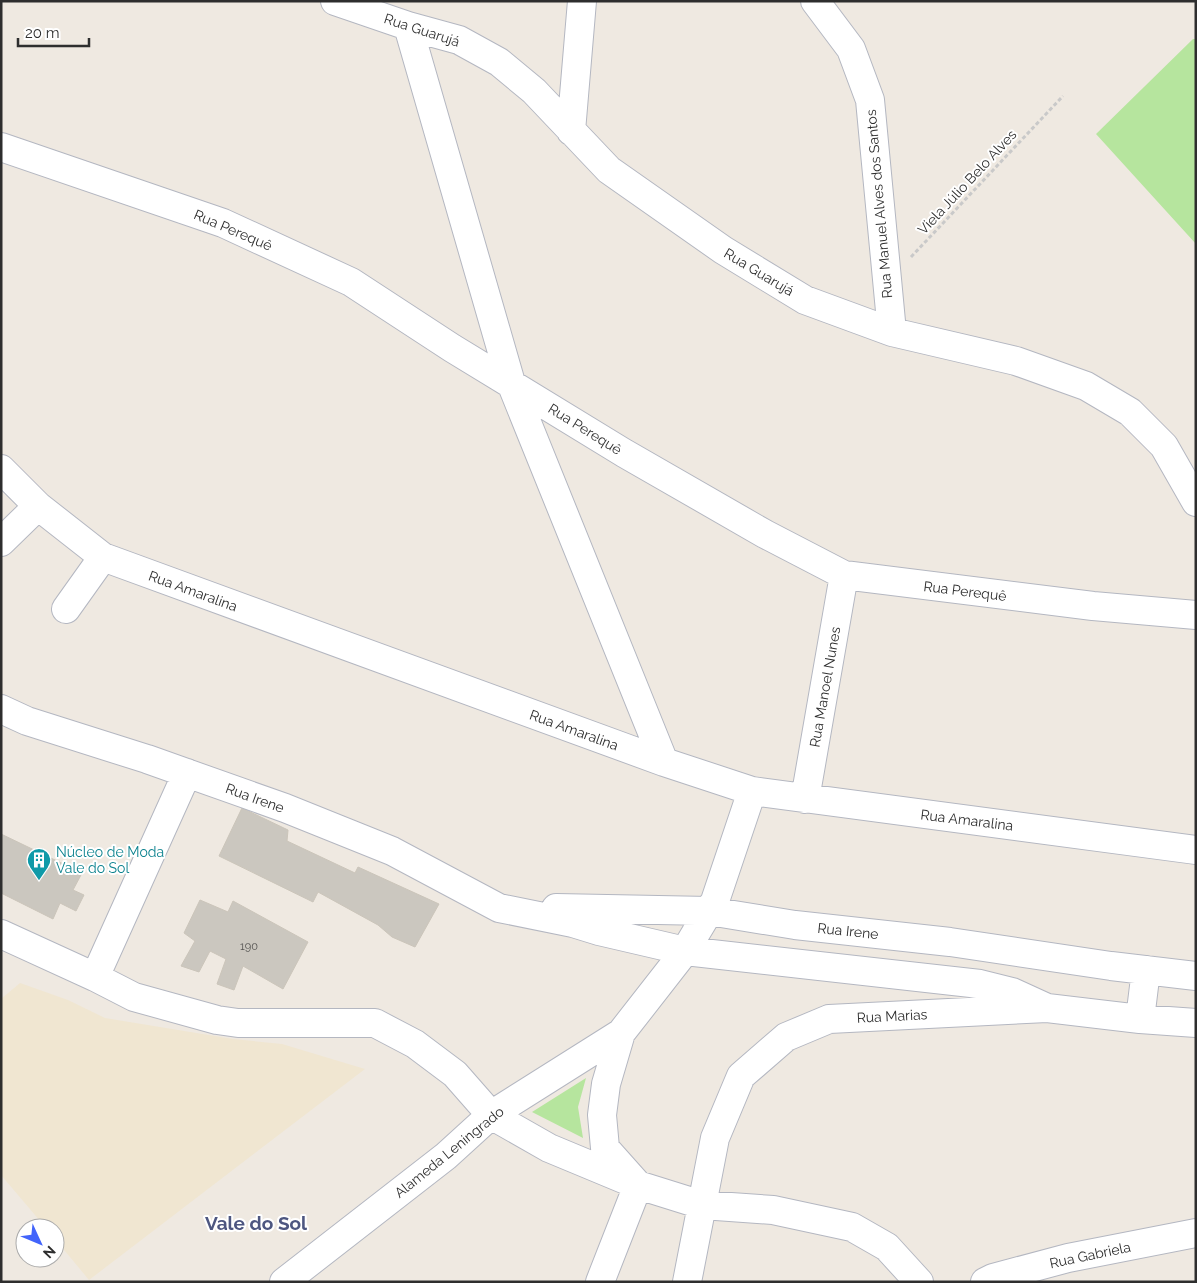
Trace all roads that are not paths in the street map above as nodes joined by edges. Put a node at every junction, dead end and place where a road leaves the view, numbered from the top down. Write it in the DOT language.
graph roads {
  1 [pos="335,1"];
  2 [pos="582,1"];
  3 [pos="814,1"];
  4 [pos="408,26"];
  5 [pos="571,131"];
  6 [pos="1,146"];
  7 [pos="892,332"];
  8 [pos="510,383"];
  9 [pos="1,470"];
  10 [pos="1196,502"];
  11 [pos="38,506"];
  12 [pos="1,542"];
  13 [pos="103,558"];
  14 [pos="844,575"];
  15 [pos="66,609"];
  16 [pos="1196,615"];
  17 [pos="1,709"];
  18 [pos="664,762"];
  19 [pos="187,773"];
  20 [pos="752,791"];
  21 [pos="805,799"];
  22 [pos="1196,850"];
  23 [pos="499,908"];
  24 [pos="709,911"];
  25 [pos="1,934"];
  26 [pos="685,951"];
  27 [pos="1146,970"];
  28 [pos="95,976"];
  29 [pos="1196,976"];
  30 [pos="1047,1008"];
  31 [pos="1140,1019"];
  32 [pos="1196,1023"];
  33 [pos="621,1033"];
  34 [pos="491,1115"];
  35 [pos="638,1185"];
  36 [pos="702,1205"];
  37 [pos="1196,1233"];
  38 [pos="284,1282"];
  39 [pos="600,1282"];
  40 [pos="687,1282"];
  41 [pos="919,1282"];
  42 [pos="985,1282"];
  1 -- 4 [label="street, Rua Guarujá"];
  2 -- 5 [label="street"];
  3 -- 7 [label="street, Rua Manuel Alves dos Santos"];
  4 -- 5 [label="street, Rua Guarujá"];
  4 -- 8 [label="street"];
  5 -- 7 [label="street, Rua Guarujá"];
  6 -- 8 [label="street, Rua Perequê"];
  7 -- 10 [label="street, Rua Guarujá"];
  8 -- 14 [label="street, Rua Perequê"];
  8 -- 18 [label="street"];
  9 -- 11 [label="street, Rua Amaralina"];
  11 -- 12 [label="street"];
  11 -- 13 [label="street, Rua Amaralina"];
  13 -- 15 [label="street"];
  13 -- 18 [label="street, Rua Amaralina"];
  14 -- 16 [label="street, Rua Perequê"];
  14 -- 21 [label="street, Rua Manoel Nunes"];
  17 -- 19 [label="street, Rua Irene"];
  18 -- 20 [label="street, Rua Amaralina"];
  19 -- 23 [label="street, Rua Irene"];
  19 -- 28 [label="street"];
  20 -- 21 [label="street, Rua Amaralina"];
  20 -- 24 [label="street"];
  21 -- 22 [label="street, Rua Amaralina"];
  23 -- 24 [label="street, Rua Irene"];
  23 -- 26 [label="street, Rua Irene"];
  24 -- 26 [label="street"];
  24 -- 27 [label="street, Rua Irene"];
  25 -- 28 [label="street"];
  26 -- 30 [label="street, Rua Irene"];
  26 -- 33 [label="street"];
  27 -- 29 [label="street, Rua Irene"];
  27 -- 31 [label="street"];
  28 -- 34 [label="street"];
  30 -- 31 [label="street, Rua Marias"];
  30 -- 36 [label="street, Rua Marias"];
  31 -- 32 [label="street, Rua Marias"];
  33 -- 34 [label="street, Alameda Leningrado"];
  33 -- 35 [label="street"];
  34 -- 35 [label="street"];
  34 -- 38 [label="street, Alameda Leningrado"];
  35 -- 36 [label="street"];
  35 -- 39 [label="street"];
  36 -- 40 [label="street, Rua Marias"];
  36 -- 41 [label="street"];
  37 -- 42 [label="street, Rua Gabriela"];
}
